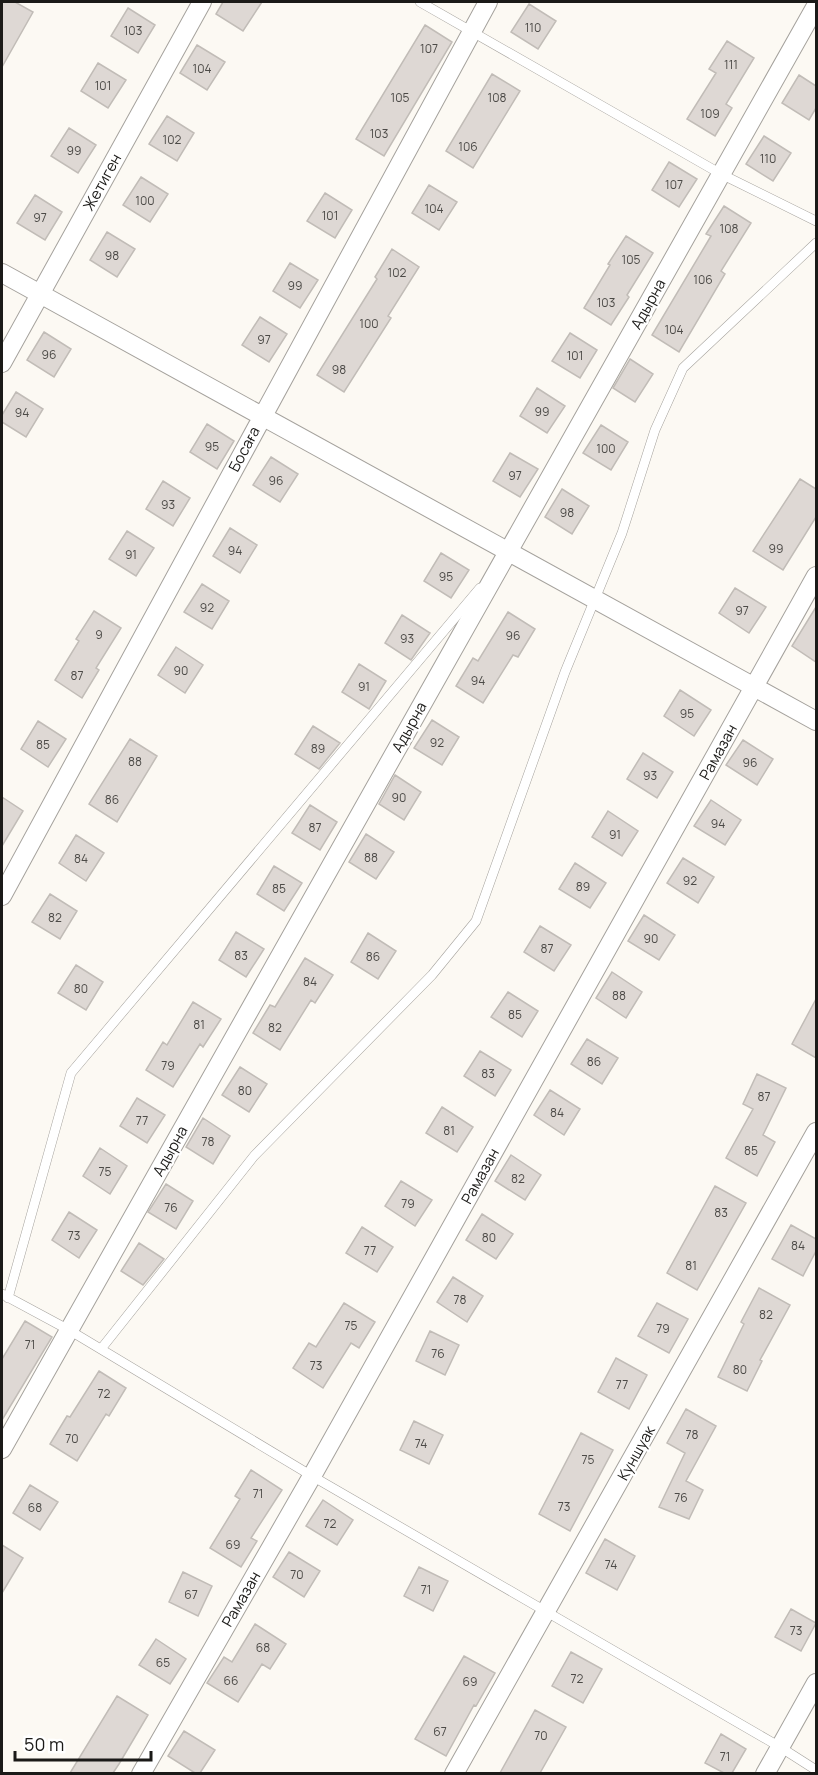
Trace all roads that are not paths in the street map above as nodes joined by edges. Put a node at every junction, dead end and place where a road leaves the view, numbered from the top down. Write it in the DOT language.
graph roads {
  1 [pos="202,2"];
  2 [pos="420,2"];
  3 [pos="488,2"];
  4 [pos="816,6"];
  5 [pos="471,31"];
  6 [pos="721,174"];
  7 [pos="816,221"];
  8 [pos="816,243"];
  9 [pos="2,273"];
  10 [pos="40,294"];
  11 [pos="2,363"];
  12 [pos="262,416"];
  13 [pos="506,555"];
  14 [pos="816,576"];
  15 [pos="595,599"];
  16 [pos="755,687"];
  17 [pos="816,721"];
  18 [pos="2,896"];
  19 [pos="816,1132"];
  20 [pos="5,1296"];
  21 [pos="69,1330"];
  22 [pos="101,1349"];
  23 [pos="2,1449"];
  24 [pos="312,1476"];
  25 [pos="547,1612"];
  26 [pos="816,1683"];
  27 [pos="780,1747"];
  28 [pos="816,1770"];
  29 [pos="141,1773"];
  30 [pos="454,1773"];
  31 [pos="765,1773"];
  1 -- 10 [label="street, Жетиген"];
  2 -- 5 [label="lane"];
  3 -- 5 [label="street, Босаға"];
  4 -- 6 [label="street, Адырна"];
  5 -- 6 [label="lane"];
  5 -- 12 [label="street, Босаға"];
  6 -- 7 [label="lane"];
  6 -- 13 [label="street, Адырна"];
  8 -- 15 [label="lane"];
  9 -- 10 [label="street"];
  10 -- 11 [label="street, Жетиген"];
  10 -- 12 [label="street"];
  12 -- 13 [label="street"];
  12 -- 18 [label="street, Босаға"];
  13 -- 15 [label="street"];
  13 -- 20 [label="lane"];
  13 -- 21 [label="street, Адырна"];
  14 -- 16 [label="street, Рамазан"];
  15 -- 16 [label="street"];
  15 -- 22 [label="lane"];
  16 -- 17 [label="street"];
  16 -- 24 [label="street, Рамазан"];
  19 -- 25 [label="street, Куншуак"];
  20 -- 21 [label="lane"];
  21 -- 22 [label="lane"];
  21 -- 23 [label="street, Адырна"];
  22 -- 24 [label="lane"];
  24 -- 25 [label="lane"];
  24 -- 29 [label="street, Рамазан"];
  25 -- 27 [label="lane"];
  25 -- 30 [label="street, Куншуак"];
  26 -- 27 [label="street"];
  27 -- 28 [label="lane"];
  27 -- 31 [label="street"];
}
